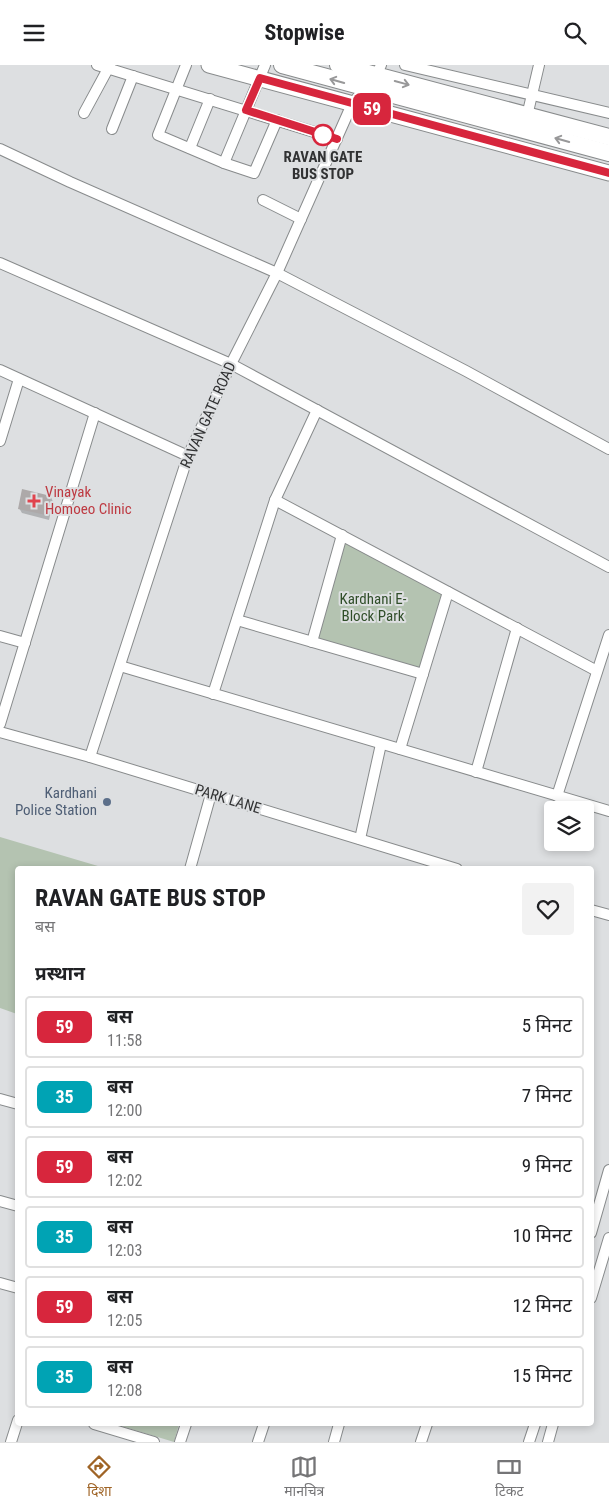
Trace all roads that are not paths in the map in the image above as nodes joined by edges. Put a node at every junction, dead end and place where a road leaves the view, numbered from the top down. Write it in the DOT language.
graph roads {
  1 [pos="97,65"];
  2 [pos="186,65"];
  3 [pos="210,65"];
  4 [pos="282,65"];
  5 [pos="338,65"];
  6 [pos="405,65"];
  7 [pos="538,65"];
  8 [pos="110,67"];
  9 [pos="379,71"];
  10 [pos="263,72"];
  11 [pos="133,76"];
  12 [pos="364,88"];
  13 [pos="176,89"];
  14 [pos="532,94"];
  15 [pos="210,99"];
  16 [pos="352,104"];
  17 [pos="246,110"];
  18 [pos="84,113"];
  19 [pos="609,113"];
  20 [pos="527,116"];
  21 [pos="277,120"];
  22 [pos="112,129"];
  23 [pos="609,137"];
  24 [pos="337,139"];
  25 [pos="190,148"];
  26 [pos="1,152"];
  27 [pos="609,153"];
  28 [pos="224,163"];
  29 [pos="609,173"];
  30 [pos="263,200"];
  31 [pos="301,219"];
  32 [pos="0,263"];
  33 [pos="277,273"];
  34 [pos="230,364"];
  35 [pos="0,370"];
  36 [pos="19,379"];
  37 [pos="316,410"];
  38 [pos="95,413"];
  39 [pos="0,441"];
  40 [pos="609,449"];
  41 [pos="188,456"];
  42 [pos="275,500"];
  43 [pos="342,535"];
  44 [pos="609,567"];
  45 [pos="448,592"];
  46 [pos="237,620"];
  47 [pos="517,628"];
  48 [pos="609,635"];
  49 [pos="0,636"];
  50 [pos="312,642"];
  51 [pos="25,643"];
  52 [pos="120,666"];
  53 [pos="597,671"];
  54 [pos="423,674"];
  55 [pos="213,694"];
  56 [pos="0,724"];
  57 [pos="0,731"];
  58 [pos="381,743"];
  59 [pos="400,749"];
  60 [pos="90,757"];
  61 [pos="476,772"];
  62 [pos="211,794"];
  63 [pos="558,796"];
  64 [pos="609,811"];
  65 [pos="360,839"];
  66 [pos="191,866"];
  67 [pos="437,866"];
  68 [pos="594,911"];
  69 [pos="609,915"];
  70 [pos="0,1099"];
  71 [pos="15,1103"];
  72 [pos="609,1170"];
  73 [pos="1,1204"];
  74 [pos="15,1206"];
  75 [pos="594,1222"];
  76 [pos="609,1238"];
  77 [pos="594,1277"];
  78 [pos="0,1283"];
  79 [pos="15,1287"];
  80 [pos="16,1426"];
  81 [pos="101,1426"];
  82 [pos="185,1426"];
  83 [pos="263,1426"];
  84 [pos="338,1426"];
  85 [pos="426,1426"];
  86 [pos="534,1426"];
  87 [pos="552,1426"];
  88 [pos="11,1442"];
  89 [pos="154,1442"];
  90 [pos="180,1442"];
  91 [pos="258,1442"];
  92 [pos="334,1442"];
  93 [pos="422,1442"];
  94 [pos="529,1442"];
  95 [pos="548,1442"];
  1 -- 8 [label="street"];
  2 -- 13 [label="street"];
  3 -- 10 [label="street"];
  12 -- 4 [label="main road, one-way"];
  5 -- 9 [label="main road"];
  6 -- 14 [label="street"];
  7 -- 14 [label="street"];
  8 -- 11 [label="street"];
  8 -- 18 [label="street"];
  9 -- 12 [label="street, RAVAN GATE ROAD"];
  9 -- 20 [label="main road, one-way"];
  10 -- 16 [label="street"];
  10 -- 17 [label="street"];
  11 -- 13 [label="street"];
  11 -- 22 [label="street"];
  12 -- 16 [label="street, RAVAN GATE ROAD"];
  27 -- 12 [label="main road, one-way"];
  13 -- 15 [label="street"];
  13 -- 25 [label="street"];
  14 -- 19 [label="street"];
  14 -- 20 [label="street"];
  15 -- 17 [label="street"];
  15 -- 25 [label="street"];
  16 -- 24 [label="street, RAVAN GATE ROAD"];
  16 -- 29 [label="street"];
  17 -- 21 [label="street"];
  17 -- 28 [label="street"];
  20 -- 23 [label="main road"];
  21 -- 24 [label="street"];
  21 -- 28 [label="street"];
  24 -- 31 [label="street, RAVAN GATE ROAD"];
  25 -- 28 [label="street"];
  26 -- 33 [label="street"];
  30 -- 31 [label="street"];
  31 -- 33 [label="street, RAVAN GATE ROAD"];
  32 -- 34 [label="street"];
  33 -- 34 [label="street, RAVAN GATE ROAD"];
  33 -- 40 [label="street"];
  34 -- 37 [label="street"];
  34 -- 41 [label="street, RAVAN GATE ROAD"];
  35 -- 36 [label="street"];
  36 -- 38 [label="street"];
  36 -- 39 [label="street"];
  37 -- 42 [label="street"];
  37 -- 44 [label="street"];
  38 -- 41 [label="street"];
  38 -- 51 [label="street"];
  41 -- 52 [label="street, RAVAN GATE ROAD"];
  42 -- 43 [label="street"];
  42 -- 46 [label="street"];
  43 -- 45 [label="street"];
  43 -- 50 [label="street"];
  45 -- 47 [label="street"];
  45 -- 54 [label="street"];
  46 -- 50 [label="street"];
  46 -- 55 [label="street"];
  47 -- 53 [label="street"];
  47 -- 61 [label="street"];
  48 -- 53 [label="street"];
  49 -- 51 [label="street"];
  50 -- 54 [label="street"];
  51 -- 56 [label="street"];
  52 -- 55 [label="street"];
  52 -- 60 [label="street, RAVAN GATE ROAD"];
  53 -- 63 [label="street"];
  54 -- 59 [label="street"];
  55 -- 58 [label="street"];
  57 -- 60 [label="street, PARK LANE"];
  58 -- 59 [label="street"];
  58 -- 65 [label="street"];
  59 -- 61 [label="street"];
  60 -- 62 [label="street, PARK LANE"];
  61 -- 63 [label="street"];
  62 -- 65 [label="street, PARK LANE"];
  62 -- 66 [label="street"];
  63 -- 64 [label="street"];
  65 -- 67 [label="street, PARK LANE"];
  68 -- 69 [label="street"];
  70 -- 71 [label="street"];
  72 -- 75 [label="street"];
  73 -- 74 [label="street"];
  76 -- 77 [label="street"];
  78 -- 79 [label="street"];
  80 -- 88 [label="street"];
  81 -- 89 [label="street"];
  82 -- 90 [label="street"];
  83 -- 91 [label="street"];
  84 -- 92 [label="street"];
  85 -- 93 [label="street"];
  86 -- 94 [label="street"];
  87 -- 95 [label="street"];
}
